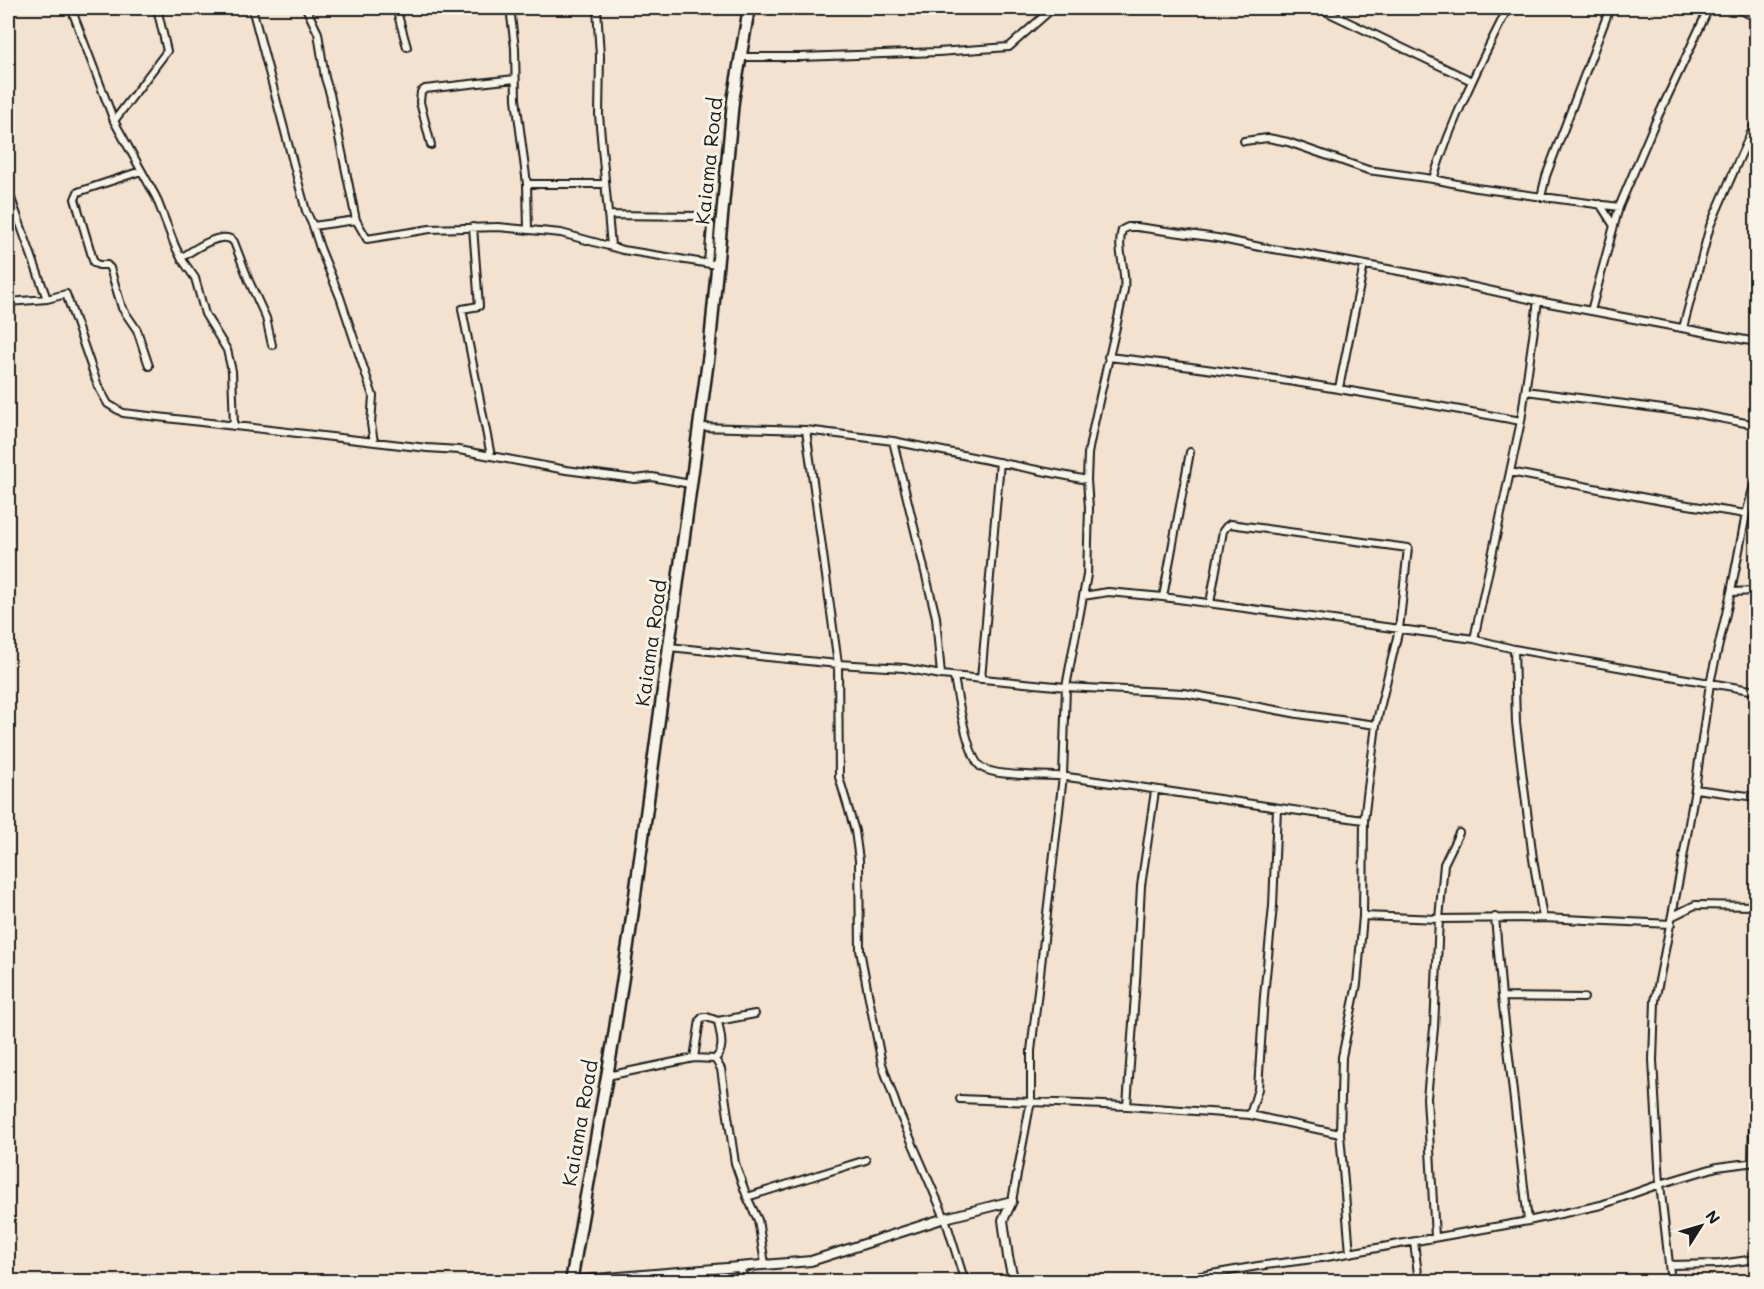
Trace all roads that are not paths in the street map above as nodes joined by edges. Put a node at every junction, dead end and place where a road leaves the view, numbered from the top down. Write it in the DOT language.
graph roads {
  1 [pos="71,8"];
  2 [pos="157,8"];
  3 [pos="252,8"];
  4 [pos="306,8"];
  5 [pos="396,8"];
  6 [pos="510,8"];
  7 [pos="597,8"];
  8 [pos="749,8"];
  9 [pos="1053,8"];
  10 [pos="1326,8"];
  11 [pos="1508,8"];
  12 [pos="1610,8"];
  13 [pos="1709,8"];
  14 [pos="1735,8"];
  15 [pos="1756,17"];
  16 [pos="407,47"];
  17 [pos="741,57"];
  18 [pos="515,79"];
  19 [pos="1472,81"];
  20 [pos="114,122"];
  21 [pos="1756,122"];
  22 [pos="1244,141"];
  23 [pos="430,145"];
  24 [pos="141,171"];
  25 [pos="1433,179"];
  26 [pos="527,184"];
  27 [pos="605,184"];
  28 [pos="8,190"];
  29 [pos="1541,197"];
  30 [pos="1600,204"];
  31 [pos="1618,207"];
  32 [pos="608,215"];
  33 [pos="356,220"];
  34 [pos="313,226"];
  35 [pos="1614,226"];
  36 [pos="473,227"];
  37 [pos="528,230"];
  38 [pos="611,246"];
  39 [pos="181,258"];
  40 [pos="712,264"];
  41 [pos="1364,265"];
  42 [pos="47,299"];
  43 [pos="1538,301"];
  44 [pos="8,302"];
  45 [pos="1592,311"];
  46 [pos="1683,328"];
  47 [pos="1756,342"];
  48 [pos="272,345"];
  49 [pos="1108,357"];
  50 [pos="148,366"];
  51 [pos="1339,388"];
  52 [pos="1526,391"];
  53 [pos="1521,421"];
  54 [pos="1756,425"];
  55 [pos="234,426"];
  56 [pos="699,427"];
  57 [pos="806,430"];
  58 [pos="893,441"];
  59 [pos="374,442"];
  60 [pos="1190,452"];
  61 [pos="491,456"];
  62 [pos="1000,462"];
  63 [pos="1510,472"];
  64 [pos="1756,478"];
  65 [pos="1087,480"];
  66 [pos="690,484"];
  67 [pos="1754,493"];
  68 [pos="1746,514"];
  69 [pos="1756,591"];
  70 [pos="1731,592"];
  71 [pos="1083,596"];
  72 [pos="1163,597"];
  73 [pos="1210,603"];
  74 [pos="1399,629"];
  75 [pos="1474,639"];
  76 [pos="669,647"];
  77 [pos="1514,649"];
  78 [pos="838,664"];
  79 [pos="941,675"];
  80 [pos="954,677"];
  81 [pos="981,680"];
  82 [pos="1710,683"];
  83 [pos="1066,687"];
  84 [pos="1756,692"];
  85 [pos="1376,725"];
  86 [pos="1063,777"];
  87 [pos="1695,789"];
  88 [pos="1155,791"];
  89 [pos="1756,797"];
  90 [pos="1277,808"];
  91 [pos="1364,820"];
  92 [pos="1459,833"];
  93 [pos="1756,906"];
  94 [pos="1363,915"];
  95 [pos="1496,917"];
  96 [pos="1543,918"];
  97 [pos="1439,919"];
  98 [pos="1672,920"];
  99 [pos="1502,997"];
  100 [pos="1584,998"];
  101 [pos="755,1014"];
  102 [pos="718,1021"];
  103 [pos="1756,1031"];
  104 [pos="1756,1049"];
  105 [pos="694,1058"];
  106 [pos="715,1059"];
  107 [pos="607,1076"];
  108 [pos="960,1099"];
  109 [pos="1030,1101"];
  110 [pos="1126,1106"];
  111 [pos="1250,1115"];
  112 [pos="1340,1134"];
  113 [pos="866,1160"];
  114 [pos="1754,1162"];
  115 [pos="1660,1184"];
  116 [pos="747,1197"];
  117 [pos="1012,1201"];
  118 [pos="945,1218"];
  119 [pos="1528,1221"];
  120 [pos="1435,1237"];
  121 [pos="1414,1242"];
  122 [pos="1350,1253"];
  123 [pos="1756,1258"];
  124 [pos="765,1264"];
  125 [pos="1669,1265"];
  126 [pos="738,1266"];
  127 [pos="571,1281"];
  128 [pos="747,1281"];
  129 [pos="965,1281"];
  130 [pos="1014,1281"];
  131 [pos="1166,1281"];
  132 [pos="1419,1281"];
  133 [pos="1671,1281"];
  1 -- 20 [label="street"];
  2 -- 20 [label="street"];
  3 -- 34 [label="street"];
  4 -- 33 [label="street"];
  5 -- 16 [label="street"];
  6 -- 18 [label="street"];
  7 -- 27 [label="street"];
  8 -- 17 [label="highway, Kaiama Road"];
  9 -- 17 [label="street"];
  10 -- 19 [label="street"];
  11 -- 19 [label="street"];
  12 -- 29 [label="street"];
  13 -- 31 [label="street"];
  14 -- 15 [label="street"];
  17 -- 40 [label="highway, Kaiama Road"];
  18 -- 23 [label="street"];
  18 -- 26 [label="street"];
  19 -- 25 [label="street"];
  20 -- 24 [label="street"];
  21 -- 46 [label="street"];
  22 -- 25 [label="street"];
  24 -- 39 [label="street"];
  24 -- 50 [label="street"];
  25 -- 29 [label="street"];
  26 -- 27 [label="street"];
  26 -- 37 [label="street"];
  27 -- 32 [label="street"];
  28 -- 42 [label="street"];
  29 -- 30 [label="street"];
  30 -- 31 [label="street"];
  30 -- 35 [label="street"];
  31 -- 35 [label="street"];
  32 -- 38 [label="street"];
  32 -- 40 [label="street"];
  33 -- 34 [label="street"];
  33 -- 36 [label="street"];
  34 -- 59 [label="street"];
  35 -- 45 [label="street"];
  36 -- 37 [label="street"];
  36 -- 61 [label="street"];
  37 -- 38 [label="street"];
  38 -- 40 [label="street"];
  39 -- 48 [label="street"];
  39 -- 55 [label="street"];
  40 -- 56 [label="highway, Kaiama Road"];
  41 -- 43 [label="street"];
  41 -- 49 [label="street"];
  41 -- 51 [label="street"];
  42 -- 44 [label="street"];
  42 -- 55 [label="street"];
  43 -- 45 [label="street"];
  43 -- 52 [label="street"];
  45 -- 46 [label="street"];
  46 -- 47 [label="street"];
  49 -- 51 [label="street"];
  49 -- 65 [label="street"];
  51 -- 53 [label="street"];
  52 -- 53 [label="street"];
  52 -- 54 [label="street"];
  53 -- 63 [label="street"];
  55 -- 59 [label="street"];
  56 -- 57 [label="street"];
  56 -- 66 [label="highway, Kaiama Road"];
  57 -- 58 [label="street"];
  57 -- 78 [label="street"];
  58 -- 62 [label="street"];
  58 -- 79 [label="street"];
  59 -- 61 [label="street"];
  60 -- 72 [label="street"];
  61 -- 66 [label="street"];
  62 -- 65 [label="street"];
  62 -- 81 [label="street"];
  63 -- 68 [label="street"];
  63 -- 75 [label="street"];
  64 -- 67 [label="street"];
  65 -- 71 [label="street"];
  66 -- 76 [label="highway, Kaiama Road"];
  67 -- 68 [label="street"];
  68 -- 70 [label="street"];
  69 -- 70 [label="street"];
  70 -- 82 [label="street"];
  71 -- 72 [label="street"];
  71 -- 83 [label="street"];
  72 -- 73 [label="street"];
  73 -- 74 [label="street"];
  73 -- 74 [label="street"];
  74 -- 75 [label="street"];
  74 -- 85 [label="street"];
  75 -- 77 [label="street"];
  76 -- 78 [label="street"];
  76 -- 107 [label="highway, Kaiama Road"];
  77 -- 82 [label="street"];
  77 -- 96 [label="street"];
  78 -- 79 [label="street"];
  78 -- 118 [label="street"];
  79 -- 80 [label="street"];
  80 -- 81 [label="street"];
  80 -- 86 [label="street"];
  81 -- 83 [label="street"];
  82 -- 84 [label="street"];
  82 -- 87 [label="street"];
  83 -- 85 [label="street"];
  83 -- 86 [label="street"];
  85 -- 91 [label="street"];
  86 -- 88 [label="street"];
  86 -- 109 [label="street"];
  87 -- 89 [label="street"];
  87 -- 98 [label="street"];
  88 -- 90 [label="street"];
  88 -- 110 [label="street"];
  90 -- 91 [label="street"];
  90 -- 111 [label="street"];
  91 -- 94 [label="street"];
  92 -- 97 [label="street"];
  93 -- 98 [label="street"];
  94 -- 97 [label="street"];
  94 -- 112 [label="street"];
  95 -- 96 [label="street"];
  95 -- 97 [label="street"];
  95 -- 99 [label="street"];
  96 -- 98 [label="street"];
  97 -- 120 [label="street"];
  98 -- 115 [label="street"];
  99 -- 100 [label="street"];
  99 -- 119 [label="street"];
  101 -- 102 [label="street"];
  102 -- 105 [label="street"];
  102 -- 106 [label="street"];
  103 -- 104 [label="street"];
  104 -- 114 [label="street"];
  105 -- 106 [label="street"];
  105 -- 107 [label="street"];
  106 -- 116 [label="street"];
  107 -- 127 [label="highway, Kaiama Road"];
  108 -- 109 [label="street"];
  109 -- 110 [label="street"];
  109 -- 117 [label="street"];
  110 -- 111 [label="street"];
  111 -- 112 [label="street"];
  112 -- 122 [label="street"];
  113 -- 116 [label="street"];
  114 -- 115 [label="street"];
  115 -- 119 [label="street"];
  115 -- 125 [label="street"];
  116 -- 124 [label="street"];
  117 -- 118 [label="street"];
  117 -- 130 [label="street"];
  118 -- 124 [label="street"];
  118 -- 129 [label="street"];
  119 -- 120 [label="street"];
  120 -- 121 [label="street"];
  121 -- 122 [label="street"];
  121 -- 132 [label="street"];
  122 -- 131 [label="street"];
  123 -- 125 [label="street"];
  124 -- 126 [label="street"];
  125 -- 133 [label="street"];
  126 -- 127 [label="street"];
  126 -- 128 [label="street"];
}
